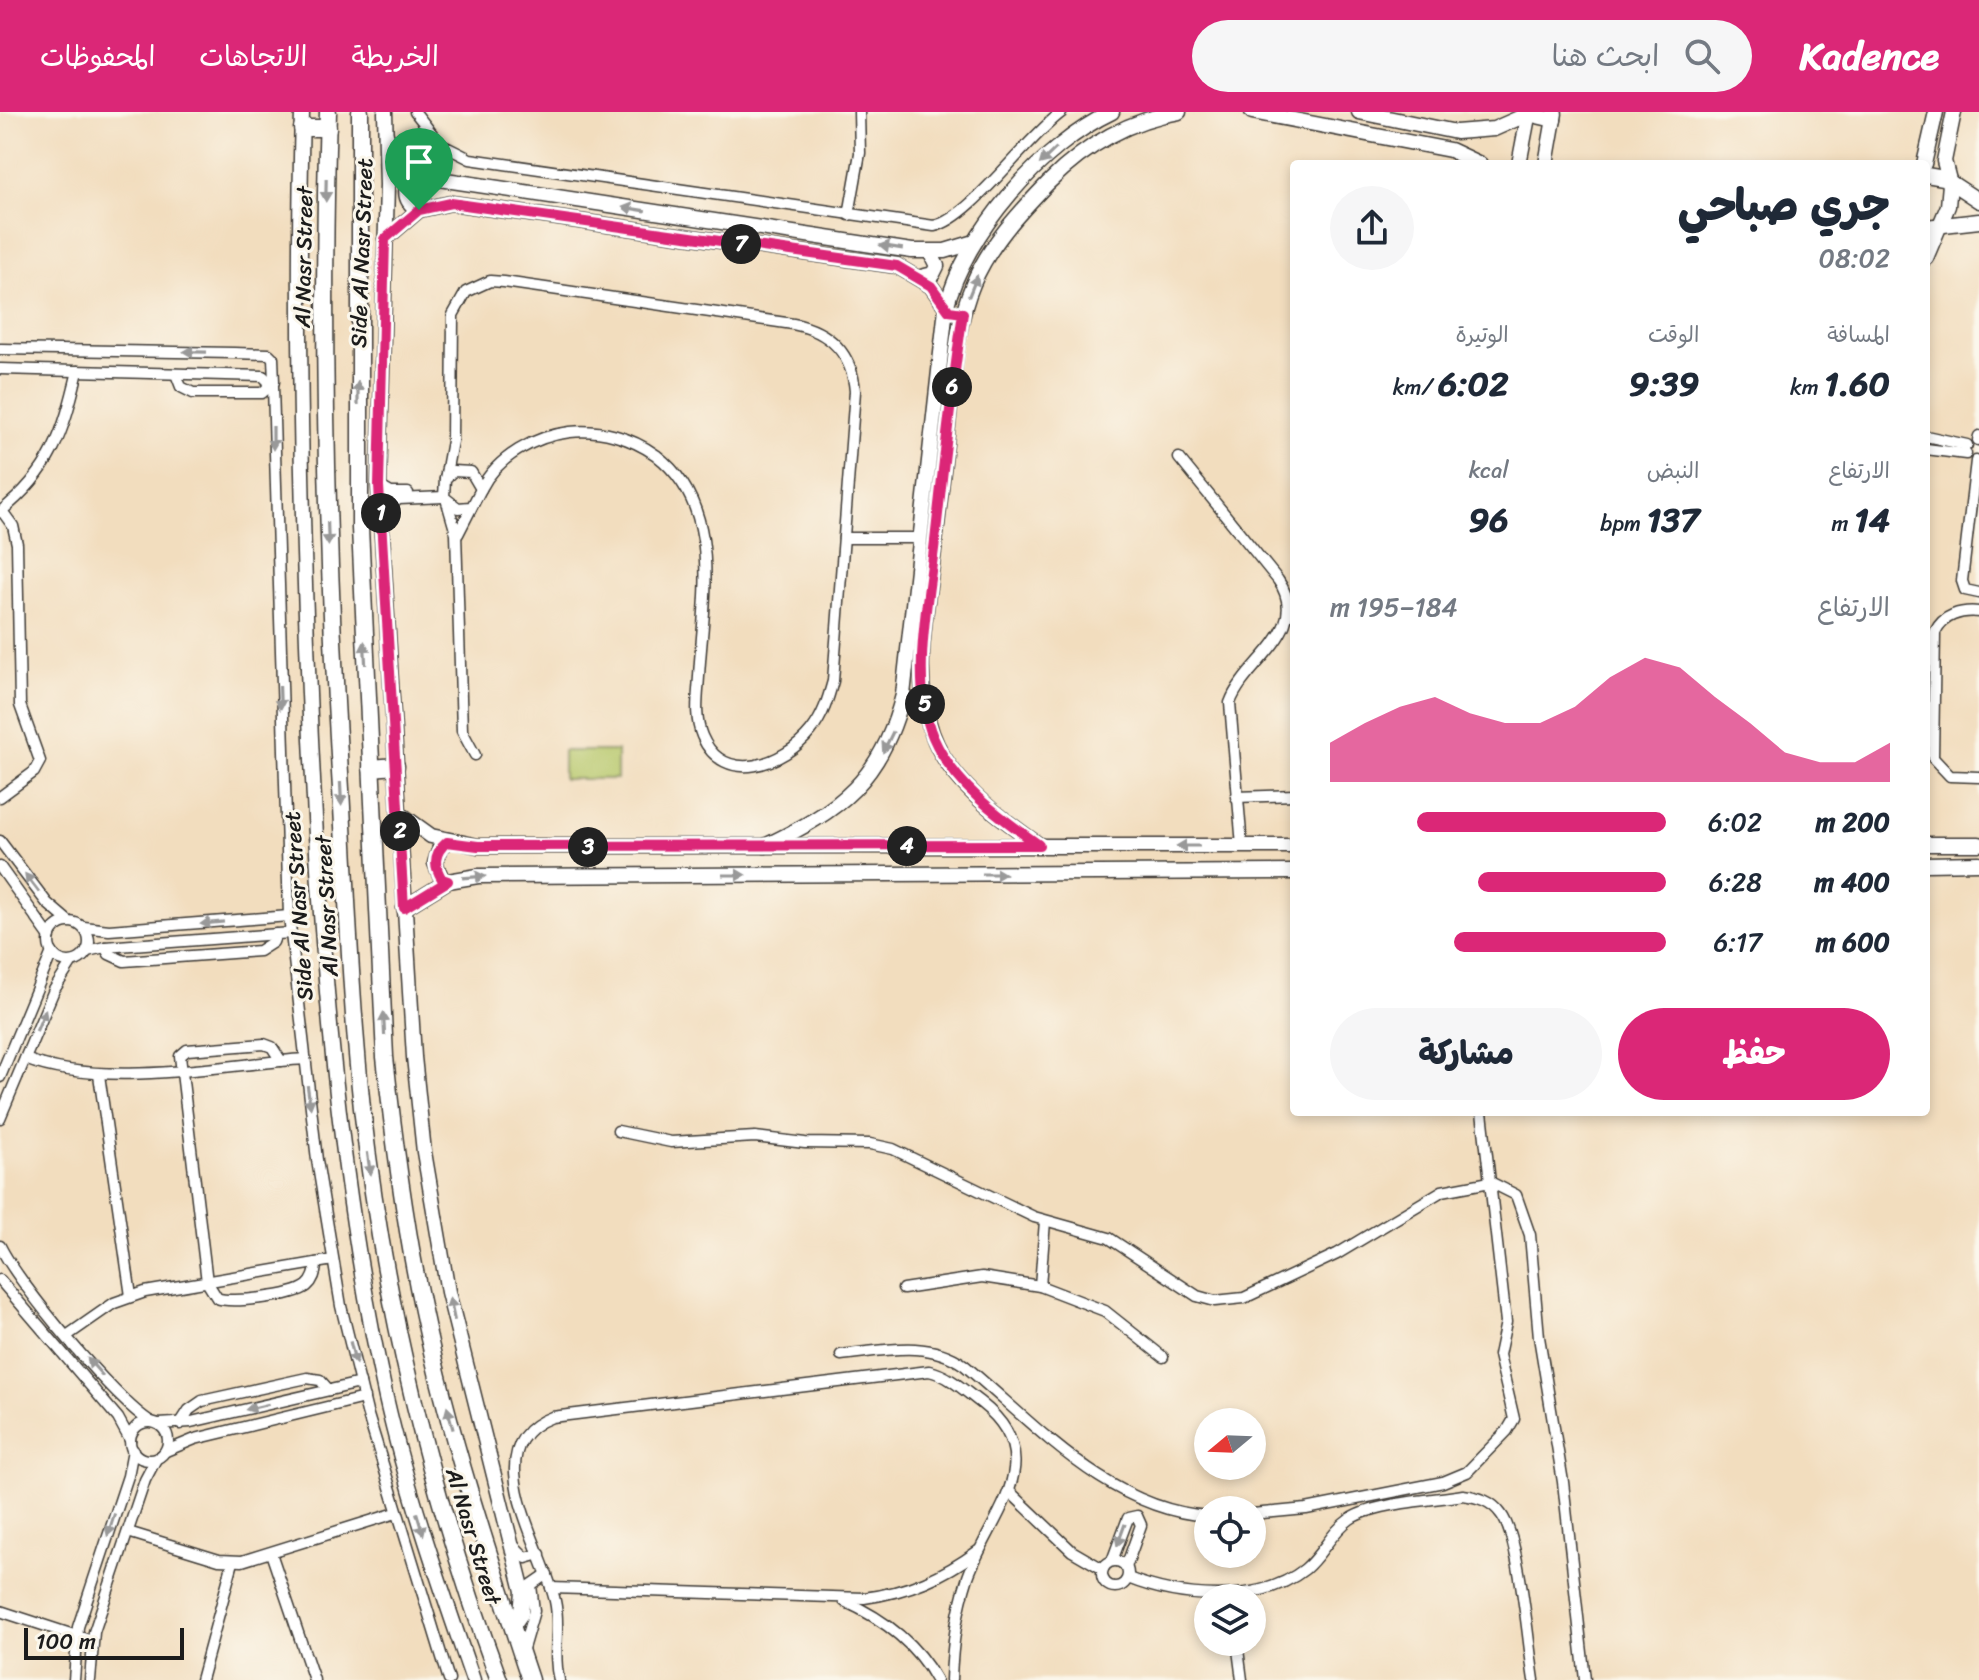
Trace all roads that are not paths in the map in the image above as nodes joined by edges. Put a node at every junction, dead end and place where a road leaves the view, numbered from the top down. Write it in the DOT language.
graph roads {
  1 [pos="360,112"];
  2 [pos="385,112"];
  3 [pos="415,112"];
  4 [pos="859,112"];
  5 [pos="1062,112"];
  6 [pos="1112,112"];
  7 [pos="1179,112"];
  8 [pos="1252,112"];
  9 [pos="1359,112"];
  10 [pos="1936,112"];
  11 [pos="1954,112"];
  12 [pos="1528,113"];
  13 [pos="1555,116"];
  14 [pos="302,120"];
  15 [pos="328,120"];
  16 [pos="385,133"];
  17 [pos="1471,160"];
  18 [pos="1520,160"];
  19 [pos="1547,160"];
  20 [pos="1925,160"];
  21 [pos="419,173"];
  22 [pos="1930,175"];
  23 [pos="1950,184"];
  24 [pos="1979,201"];
  25 [pos="419,210"];
  26 [pos="849,215"];
  27 [pos="1979,221"];
  28 [pos="1933,227"];
  29 [pos="385,239"];
  30 [pos="976,242"];
  31 [pos="994,247"];
  32 [pos="930,252"];
  33 [pos="921,277"];
  34 [pos="946,308"];
  35 [pos="963,313"];
  36 [pos="0,349"];
  37 [pos="32,350"];
  38 [pos="132,352"];
  39 [pos="234,353"];
  40 [pos="0,369"];
  41 [pos="32,370"];
  42 [pos="78,371"];
  43 [pos="131,373"];
  44 [pos="176,374"];
  45 [pos="234,375"];
  46 [pos="273,386"];
  47 [pos="1930,437"];
  48 [pos="1979,439"];
  49 [pos="452,441"];
  50 [pos="1930,449"];
  51 [pos="1967,450"];
  52 [pos="1179,458"];
  53 [pos="1978,461"];
  54 [pos="498,466"];
  55 [pos="468,471"];
  56 [pos="379,486"];
  57 [pos="481,489"];
  58 [pos="444,492"];
  59 [pos="470,507"];
  60 [pos="1,511"];
  61 [pos="381,512"];
  62 [pos="844,538"];
  63 [pos="920,538"];
  64 [pos="457,544"];
  65 [pos="1979,593"];
  66 [pos="1979,612"];
  67 [pos="475,755"];
  68 [pos="396,766"];
  69 [pos="371,768"];
  70 [pos="1979,777"];
  71 [pos="1290,795"];
  72 [pos="0,797"];
  73 [pos="1236,797"];
  74 [pos="399,813"];
  75 [pos="0,841"];
  76 [pos="447,842"];
  77 [pos="1930,844"];
  78 [pos="1979,844"];
  79 [pos="1039,845"];
  80 [pos="1242,846"];
  81 [pos="1290,846"];
  82 [pos="760,848"];
  83 [pos="1979,863"];
  84 [pos="1930,864"];
  85 [pos="0,867"];
  86 [pos="1290,872"];
  87 [pos="448,881"];
  88 [pos="404,908"];
  89 [pos="289,916"];
  90 [pos="239,920"];
  91 [pos="68,921"];
  92 [pos="84,927"];
  93 [pos="291,933"];
  94 [pos="276,934"];
  95 [pos="50,937"];
  96 [pos="241,937"];
  97 [pos="105,947"];
  98 [pos="87,951"];
  99 [pos="52,952"];
  100 [pos="72,962"];
  101 [pos="6,1050"];
  102 [pos="25,1059"];
  103 [pos="304,1059"];
  104 [pos="281,1061"];
  105 [pos="180,1069"];
  106 [pos="99,1075"];
  107 [pos="0,1077"];
  108 [pos="1482,1116"];
  109 [pos="0,1118"];
  110 [pos="618,1131"];
  111 [pos="1490,1182"];
  112 [pos="1045,1221"];
  113 [pos="0,1246"];
  114 [pos="333,1260"];
  115 [pos="316,1263"];
  116 [pos="0,1280"];
  117 [pos="207,1282"];
  118 [pos="1040,1286"];
  119 [pos="903,1289"];
  120 [pos="131,1296"];
  121 [pos="68,1335"];
  122 [pos="841,1355"];
  123 [pos="1163,1357"];
  124 [pos="360,1383"];
  125 [pos="329,1390"];
  126 [pos="298,1397"];
  127 [pos="364,1398"];
  128 [pos="302,1413"];
  129 [pos="155,1423"];
  130 [pos="180,1424"];
  131 [pos="131,1445"];
  132 [pos="166,1451"];
  133 [pos="156,1459"];
  134 [pos="1010,1492"];
  135 [pos="396,1513"];
  136 [pos="1266,1513"];
  137 [pos="1194,1514"];
  138 [pos="128,1532"];
  139 [pos="510,1541"];
  140 [pos="979,1550"];
  141 [pos="271,1553"];
  142 [pos="540,1554"];
  143 [pos="233,1562"];
  144 [pos="1108,1565"];
  145 [pos="1127,1573"];
  146 [pos="547,1574"];
  147 [pos="551,1588"];
  148 [pos="1266,1588"];
  149 [pos="1194,1593"];
  150 [pos="838,1599"];
  151 [pos="0,1611"];
  152 [pos="512,1627"];
  153 [pos="76,1636"];
  154 [pos="92,1641"];
  155 [pos="521,1654"];
  156 [pos="1239,1656"];
  157 [pos="1243,1679"];
  158 [pos="74,1680"];
  159 [pos="90,1680"];
  160 [pos="201,1680"];
  161 [pos="314,1680"];
  162 [pos="449,1680"];
  163 [pos="473,1680"];
  164 [pos="499,1680"];
  165 [pos="530,1680"];
  166 [pos="559,1680"];
  167 [pos="936,1680"];
  168 [pos="951,1680"];
  169 [pos="1534,1680"];
  170 [pos="1585,1680"];
  69 -- 1 [label="main road, Al Nasr Street, one-way"];
  2 -- 16 [label="street, Side Al Nasr Street"];
  3 -- 26 [label="street"];
  4 -- 26 [label="street"];
  5 -- 26 [label="street"];
  6 -- 30 [label="street, one-way"];
  7 -- 31 [label="street"];
  8 -- 17 [label="street"];
  9 -- 12 [label="street"];
  10 -- 20 [label="street"];
  11 -- 23 [label="street"];
  12 -- 13 [label="street"];
  12 -- 18 [label="street"];
  13 -- 19 [label="street"];
  14 -- 15 [label="main road"];
  14 -- 163 [label="street, Side Al Nasr Street, one-way"];
  15 -- 164 [label="main road, Al Nasr Street, one-way"];
  16 -- 21 [label="street"];
  16 -- 29 [label="street, Side Al Nasr Street"];
  21 -- 25 [label="street"];
  32 -- 21 [label="street, one-way"];
  22 -- 23 [label="street"];
  23 -- 24 [label="street"];
  23 -- 28 [label="street"];
  25 -- 29 [label="street"];
  25 -- 33 [label="street"];
  27 -- 28 [label="street"];
  29 -- 56 [label="street, Side Al Nasr Street"];
  30 -- 31 [label="street"];
  30 -- 32 [label="street"];
  30 -- 34 [label="street"];
  35 -- 31 [label="street, one-way"];
  32 -- 33 [label="street"];
  33 -- 34 [label="street"];
  34 -- 35 [label="street"];
  34 -- 63 [label="street"];
  35 -- 79 [label="street"];
  36 -- 37 [label="street"];
  37 -- 38 [label="street"];
  37 -- 41 [label="street"];
  39 -- 38 [label="street, one-way"];
  38 -- 43 [label="street"];
  39 -- 45 [label="street"];
  39 -- 46 [label="street"];
  40 -- 41 [label="street"];
  41 -- 42 [label="street"];
  42 -- 43 [label="street"];
  42 -- 60 [label="street"];
  43 -- 44 [label="street"];
  44 -- 45 [label="street"];
  44 -- 46 [label="street"];
  45 -- 46 [label="street"];
  46 -- 89 [label="street, one-way"];
  47 -- 51 [label="street"];
  48 -- 51 [label="street"];
  49 -- 55 [label="street"];
  49 -- 58 [label="street"];
  49 -- 62 [label="street"];
  50 -- 51 [label="street"];
  51 -- 53 [label="street"];
  52 -- 73 [label="street"];
  53 -- 65 [label="street"];
  54 -- 55 [label="street"];
  54 -- 57 [label="street"];
  54 -- 62 [label="street"];
  55 -- 57 [label="street"];
  55 -- 58 [label="street"];
  56 -- 58 [label="street"];
  56 -- 61 [label="street, Side Al Nasr Street"];
  57 -- 59 [label="street"];
  58 -- 59 [label="street"];
  58 -- 61 [label="street"];
  58 -- 64 [label="street"];
  59 -- 64 [label="street"];
  60 -- 72 [label="street"];
  61 -- 68 [label="street, Side Al Nasr Street"];
  62 -- 63 [label="street"];
  63 -- 82 [label="street, one-way"];
  64 -- 67 [label="street"];
  66 -- 70 [label="street"];
  68 -- 69 [label="main road"];
  68 -- 74 [label="street, Side Al Nasr Street"];
  152 -- 69 [label="main road, Al Nasr Street, one-way"];
  71 -- 73 [label="street"];
  73 -- 80 [label="street"];
  74 -- 76 [label="street"];
  74 -- 88 [label="street, Side Al Nasr Street"];
  91 -- 75 [label="street, one-way"];
  76 -- 82 [label="street"];
  76 -- 87 [label="street"];
  77 -- 78 [label="street"];
  80 -- 79 [label="street, one-way"];
  79 -- 82 [label="street"];
  80 -- 81 [label="street"];
  83 -- 84 [label="street"];
  85 -- 95 [label="street"];
  87 -- 86 [label="street, one-way"];
  87 -- 88 [label="street"];
  139 -- 88 [label="street, Side Al Nasr Street, one-way"];
  89 -- 90 [label="street"];
  89 -- 93 [label="street"];
  90 -- 92 [label="street, one-way"];
  90 -- 96 [label="street"];
  91 -- 92 [label="street"];
  91 -- 95 [label="street"];
  92 -- 98 [label="street"];
  93 -- 94 [label="street"];
  93 -- 103 [label="street"];
  94 -- 96 [label="street"];
  94 -- 97 [label="street"];
  95 -- 99 [label="street"];
  96 -- 97 [label="street"];
  97 -- 98 [label="street"];
  98 -- 100 [label="street"];
  99 -- 100 [label="street"];
  99 -- 101 [label="street"];
  102 -- 100 [label="street, one-way"];
  101 -- 107 [label="street"];
  102 -- 106 [label="street"];
  102 -- 109 [label="street"];
  103 -- 104 [label="street"];
  103 -- 114 [label="street, one-way"];
  104 -- 105 [label="street"];
  104 -- 105 [label="street"];
  105 -- 106 [label="street"];
  105 -- 117 [label="street"];
  106 -- 120 [label="street"];
  108 -- 111 [label="street"];
  110 -- 112 [label="street"];
  111 -- 112 [label="street"];
  111 -- 136 [label="street"];
  111 -- 170 [label="street"];
  112 -- 118 [label="street"];
  113 -- 121 [label="street"];
  114 -- 115 [label="street"];
  114 -- 124 [label="street, one-way"];
  115 -- 117 [label="street"];
  115 -- 117 [label="street"];
  116 -- 131 [label="street"];
  117 -- 120 [label="street"];
  118 -- 119 [label="street"];
  118 -- 123 [label="street"];
  120 -- 121 [label="street"];
  129 -- 121 [label="street, one-way"];
  122 -- 137 [label="street"];
  124 -- 125 [label="street"];
  124 -- 127 [label="street"];
  125 -- 126 [label="street"];
  125 -- 130 [label="street"];
  126 -- 128 [label="street"];
  126 -- 130 [label="street, one-way"];
  127 -- 128 [label="street"];
  127 -- 135 [label="street"];
  128 -- 132 [label="street"];
  129 -- 130 [label="street"];
  129 -- 131 [label="street"];
  129 -- 132 [label="street"];
  131 -- 133 [label="street"];
  131 -- 153 [label="street, one-way"];
  132 -- 133 [label="street"];
  133 -- 138 [label="street"];
  134 -- 140 [label="street"];
  134 -- 142 [label="street"];
  134 -- 144 [label="street"];
  135 -- 141 [label="street"];
  135 -- 162 [label="street"];
  138 -- 143 [label="street"];
  138 -- 154 [label="street"];
  139 -- 142 [label="street"];
  139 -- 152 [label="street, Side Al Nasr Street"];
  140 -- 150 [label="street"];
  140 -- 168 [label="street"];
  141 -- 143 [label="street"];
  141 -- 161 [label="street"];
  142 -- 146 [label="street"];
  143 -- 160 [label="street"];
  144 -- 145 [label="street"];
  144 -- 145 [label="street"];
  145 -- 144 [label="street, one-way"];
  145 -- 149 [label="street"];
  146 -- 147 [label="street"];
  146 -- 155 [label="street"];
  147 -- 150 [label="street"];
  147 -- 166 [label="street"];
  148 -- 169 [label="street"];
  150 -- 167 [label="street"];
  151 -- 153 [label="street"];
  152 -- 155 [label="main road, Al Nasr Street"];
  153 -- 154 [label="street"];
  153 -- 158 [label="street"];
  154 -- 159 [label="street"];
  155 -- 165 [label="main road, Al Nasr Street"];
  156 -- 157 [label="street"];
}
